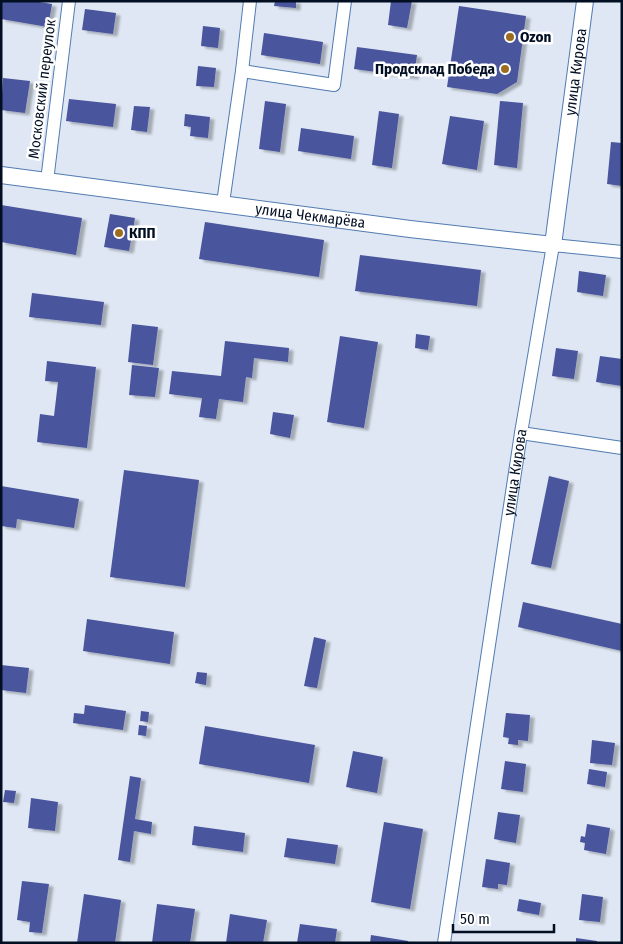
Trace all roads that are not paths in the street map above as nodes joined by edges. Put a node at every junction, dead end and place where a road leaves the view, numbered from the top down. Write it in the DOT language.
graph roads {
  1 [pos="69,1"];
  2 [pos="250,1"];
  3 [pos="345,1"];
  4 [pos="585,1"];
  5 [pos="242,71"];
  6 [pos="1,174"];
  7 [pos="47,181"];
  8 [pos="223,203"];
  9 [pos="553,245"];
  10 [pos="622,252"];
  11 [pos="521,433"];
  12 [pos="622,448"];
  13 [pos="444,943"];
  1 -- 7 [label="street, Московский переулок"];
  2 -- 5 [label="street"];
  3 -- 5 [label="street"];
  4 -- 9 [label="street, улица Кирова"];
  5 -- 8 [label="street"];
  6 -- 7 [label="street, улица Чекмарёва"];
  7 -- 8 [label="street, улица Чекмарёва"];
  8 -- 9 [label="street, улица Чекмарёва"];
  9 -- 10 [label="street, улица Чекмарёва"];
  9 -- 11 [label="street, улица Кирова"];
  11 -- 12 [label="street"];
  11 -- 13 [label="street, улица Кирова"];
}
